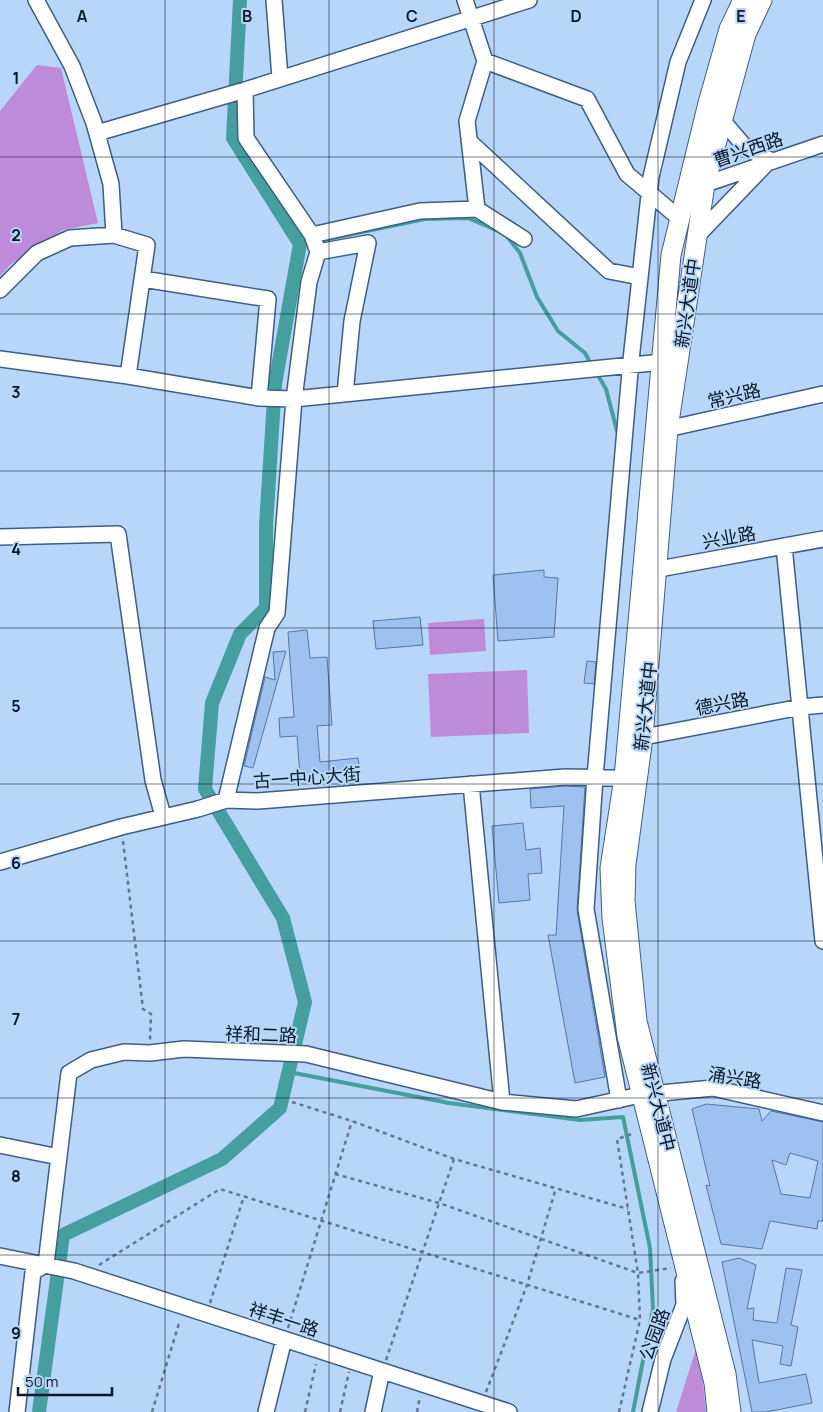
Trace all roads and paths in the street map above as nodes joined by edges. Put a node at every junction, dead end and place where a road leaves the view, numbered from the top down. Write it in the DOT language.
graph roads {
  1 [pos="36,0"];
  2 [pos="465,0"];
  3 [pos="529,0"];
  4 [pos="703,0"];
  5 [pos="743,0"];
  6 [pos="762,0"];
  7 [pos="278,1"];
  8 [pos="471,17"];
  9 [pos="485,61"];
  10 [pos="280,78"];
  11 [pos="245,90"];
  12 [pos="723,121"];
  13 [pos="97,133"];
  14 [pos="469,141"];
  15 [pos="823,144"];
  16 [pos="770,160"];
  17 [pos="705,184"];
  18 [pos="650,191"];
  19 [pos="686,191"];
  20 [pos="477,210"];
  21 [pos="679,218"];
  22 [pos="114,235"];
  23 [pos="312,235"];
  24 [pos="697,236"];
  25 [pos="524,238"];
  26 [pos="318,252"];
  27 [pos="640,278"];
  28 [pos="143,279"];
  29 [pos="0,290"];
  30 [pos="0,359"];
  31 [pos="662,362"];
  32 [pos="630,365"];
  33 [pos="128,376"];
  34 [pos="346,394"];
  35 [pos="823,394"];
  36 [pos="259,398"];
  37 [pos="294,399"];
  38 [pos="661,430"];
  39 [pos="0,537"];
  40 [pos="823,539"];
  41 [pos="784,546"];
  42 [pos="650,571"];
  43 [pos="823,705"];
  44 [pos="801,707"];
  45 [pos="635,738"];
  46 [pos="595,778"];
  47 [pos="624,778"];
  48 [pos="471,784"];
  49 [pos="226,800"];
  50 [pos="162,816"];
  51 [pos="121,827"];
  52 [pos="0,862"];
  53 [pos="823,941"];
  54 [pos="150,1053"];
  55 [pos="648,1094"];
  56 [pos="619,1100"];
  57 [pos="292,1102"];
  58 [pos="502,1102"];
  59 [pos="823,1113"];
  60 [pos="352,1121"];
  61 [pos="648,1129"];
  62 [pos="0,1145"];
  63 [pos="59,1157"];
  64 [pos="454,1159"];
  65 [pos="335,1174"];
  66 [pos="556,1188"];
  67 [pos="244,1196"];
  68 [pos="439,1202"];
  69 [pos="628,1209"];
  70 [pos="321,1219"];
  71 [pos="540,1238"];
  72 [pos="422,1252"];
  73 [pos="0,1256"];
  74 [pos="46,1264"];
  75 [pos="683,1267"];
  76 [pos="638,1272"];
  77 [pos="79,1273"];
  78 [pos="527,1285"];
  79 [pos="184,1307"];
  80 [pos="206,1314"];
  81 [pos="640,1320"];
  82 [pos="284,1339"];
  83 [pos="320,1350"];
  84 [pos="352,1361"];
  85 [pos="382,1371"];
  86 [pos="481,1403"];
  87 [pos="17,1412"];
  88 [pos="152,1412"];
  89 [pos="266,1412"];
  90 [pos="305,1412"];
  91 [pos="340,1412"];
  92 [pos="373,1412"];
  93 [pos="509,1412"];
  94 [pos="619,1412"];
  95 [pos="650,1412"];
  96 [pos="717,1412"];
  97 [pos="731,1412"];
  1 -- 13 [label="street"];
  2 -- 8 [label="street"];
  3 -- 8 [label="street"];
  4 -- 18 [label="street"];
  5 -- 19 [label="main road, 新兴大道中"];
  6 -- 12 [label="main road, 新兴大道中"];
  7 -- 10 [label="street"];
  8 -- 9 [label="street"];
  8 -- 10 [label="street"];
  9 -- 14 [label="street"];
  9 -- 18 [label="street"];
  10 -- 11 [label="street"];
  11 -- 13 [label="street"];
  11 -- 23 [label="street"];
  12 -- 16 [label="street"];
  12 -- 17 [label="main road, 新兴大道中"];
  13 -- 22 [label="street"];
  14 -- 20 [label="street"];
  14 -- 27 [label="street"];
  15 -- 16 [label="street, 曹兴西路"];
  16 -- 17 [label="street, 曹兴西路"];
  16 -- 24 [label="street"];
  17 -- 19 [label="street, 曹兴西路"];
  17 -- 24 [label="main road, 新兴大道中"];
  18 -- 21 [label="street"];
  18 -- 27 [label="street"];
  19 -- 21 [label="main road, 新兴大道中"];
  20 -- 23 [label="street"];
  20 -- 25 [label="street"];
  21 -- 31 [label="main road, 新兴大道中"];
  22 -- 28 [label="street"];
  22 -- 29 [label="street"];
  23 -- 26 [label="street"];
  24 -- 38 [label="main road, 新兴大道中"];
  26 -- 34 [label="street"];
  26 -- 37 [label="street"];
  27 -- 32 [label="street"];
  28 -- 33 [label="street"];
  28 -- 36 [label="street"];
  30 -- 33 [label="street"];
  31 -- 32 [label="street"];
  31 -- 38 [label="main road, 新兴大道中"];
  32 -- 34 [label="street"];
  32 -- 46 [label="street"];
  33 -- 36 [label="street"];
  34 -- 37 [label="street"];
  35 -- 38 [label="street, 常兴路"];
  36 -- 37 [label="street"];
  37 -- 49 [label="street"];
  38 -- 42 [label="main road, 新兴大道中"];
  39 -- 50 [label="street"];
  40 -- 41 [label="street, 兴业路"];
  41 -- 42 [label="street, 兴业路"];
  41 -- 44 [label="street"];
  42 -- 45 [label="main road, 新兴大道中"];
  43 -- 44 [label="street, 德兴路"];
  44 -- 45 [label="street, 德兴路"];
  44 -- 53 [label="street"];
  45 -- 47 [label="main road, 新兴大道中"];
  45 -- 55 [label="main road, 新兴大道中"];
  46 -- 47 [label="street, 古一中心大街"];
  46 -- 48 [label="street, 古一中心大街"];
  46 -- 56 [label="street"];
  47 -- 55 [label="main road, 新兴大道中"];
  48 -- 49 [label="street, 古一中心大街"];
  48 -- 58 [label="street"];
  49 -- 50 [label="street, 古一中心大街"];
  50 -- 51 [label="street, 古一中心大街"];
  51 -- 52 [label="street, 古一中心大街"];
  51 -- 54 [label="path"];
  54 -- 58 [label="street, 祥和二路"];
  54 -- 63 [label="street, 祥和二路"];
  55 -- 56 [label="street, 祥和二路"];
  55 -- 59 [label="street, 涌兴路"];
  55 -- 61 [label="main road, 新兴大道中"];
  55 -- 97 [label="main road, 新兴大道中"];
  56 -- 58 [label="street, 祥和二路"];
  57 -- 60 [label="path"];
  60 -- 64 [label="path"];
  60 -- 65 [label="path"];
  61 -- 69 [label="path"];
  61 -- 75 [label="main road, 新兴大道中"];
  62 -- 63 [label="street"];
  63 -- 74 [label="street, 祥和二路"];
  64 -- 66 [label="path"];
  64 -- 68 [label="path"];
  65 -- 68 [label="path"];
  65 -- 70 [label="path"];
  66 -- 69 [label="path"];
  66 -- 71 [label="path"];
  67 -- 70 [label="path"];
  67 -- 77 [label="path"];
  67 -- 80 [label="path"];
  68 -- 71 [label="path"];
  68 -- 72 [label="path"];
  69 -- 76 [label="path"];
  70 -- 72 [label="path"];
  70 -- 82 [label="path"];
  71 -- 76 [label="path"];
  71 -- 78 [label="path"];
  72 -- 78 [label="path"];
  72 -- 85 [label="path"];
  73 -- 74 [label="street, 祥丰一路"];
  74 -- 77 [label="street, 祥丰一路"];
  74 -- 87 [label="street"];
  75 -- 76 [label="path"];
  75 -- 95 [label="street, 公园路"];
  75 -- 96 [label="main road, 新兴大道中"];
  76 -- 81 [label="path"];
  77 -- 79 [label="street, 祥丰一路"];
  78 -- 81 [label="path"];
  78 -- 86 [label="path"];
  79 -- 80 [label="street, 祥丰一路"];
  79 -- 88 [label="path"];
  80 -- 82 [label="street, 祥丰一路"];
  81 -- 94 [label="path"];
  82 -- 83 [label="street, 祥丰一路"];
  82 -- 89 [label="street"];
  83 -- 84 [label="street, 祥丰一路"];
  83 -- 90 [label="path"];
  84 -- 85 [label="street, 祥丰一路"];
  84 -- 91 [label="path"];
  85 -- 86 [label="street, 祥丰一路"];
  85 -- 92 [label="street"];
  86 -- 93 [label="street, 祥丰一路"];
}
